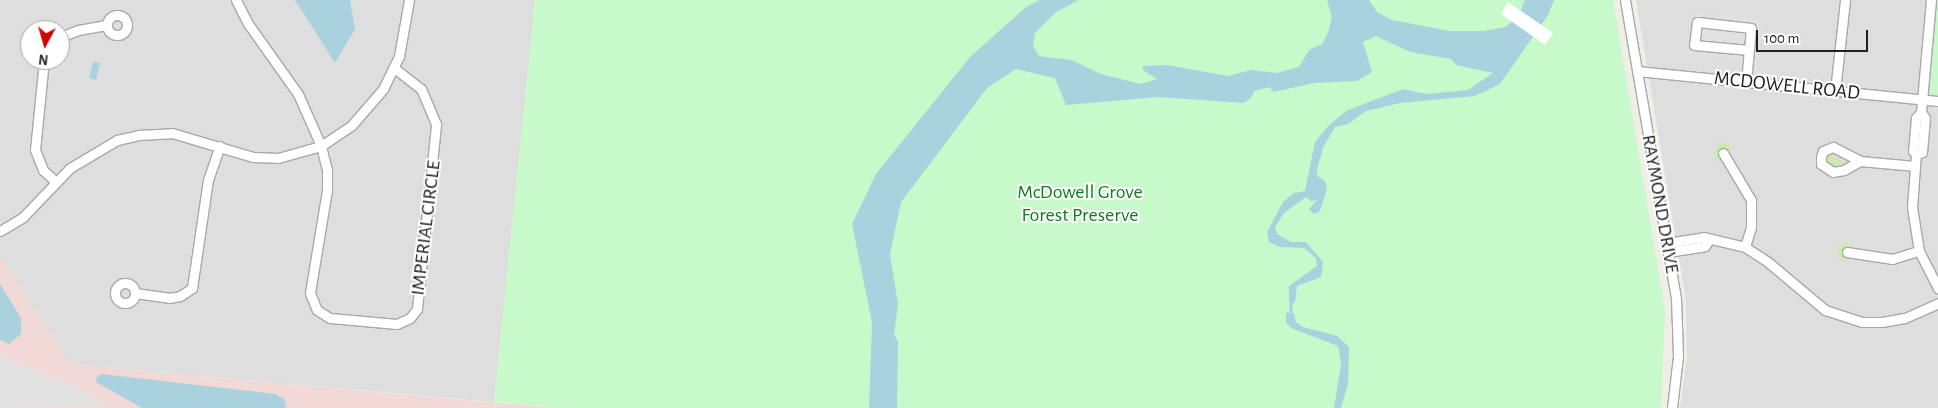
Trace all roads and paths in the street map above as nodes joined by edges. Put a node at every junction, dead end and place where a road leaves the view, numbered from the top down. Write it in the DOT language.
graph roads {
  1 [pos="236,0"];
  2 [pos="409,0"];
  3 [pos="1625,0"];
  4 [pos="1846,0"];
  5 [pos="1931,0"];
  6 [pos="107,25"];
  7 [pos="70,32"];
  8 [pos="1749,50"];
  9 [pos="394,68"];
  10 [pos="43,70"];
  11 [pos="1637,71"];
  12 [pos="1746,82"];
  13 [pos="1835,91"];
  14 [pos="1922,99"];
  15 [pos="1938,101"];
  16 [pos="220,146"];
  17 [pos="321,146"];
  18 [pos="1723,153"];
  19 [pos="1860,161"];
  20 [pos="1914,166"];
  21 [pos="55,181"];
  22 [pos="0,231"];
  23 [pos="1668,247"];
  24 [pos="1745,247"];
  25 [pos="1919,251"];
  26 [pos="1846,252"];
  27 [pos="1938,288"];
  28 [pos="135,294"];
  29 [pos="1938,303"];
  30 [pos="1672,408"];
  1 -- 17 [label="street"];
  2 -- 9 [label="street"];
  3 -- 11 [label="street, RAYMOND DRIVE"];
  4 -- 13 [label="street"];
  5 -- 14 [label="street"];
  6 -- 7 [label="street"];
  8 -- 8 [label="street"];
  8 -- 12 [label="street"];
  9 -- 17 [label="street"];
  9 -- 17 [label="street, IMPERIAL CIRCLE"];
  10 -- 21 [label="street"];
  11 -- 12 [label="street, MCDOWELL ROAD"];
  11 -- 23 [label="street, RAYMOND DRIVE"];
  12 -- 13 [label="street, MCDOWELL ROAD"];
  13 -- 14 [label="street, MCDOWELL ROAD"];
  14 -- 15 [label="street, MCDOWELL ROAD"];
  14 -- 20 [label="street"];
  16 -- 17 [label="street"];
  16 -- 21 [label="street"];
  16 -- 28 [label="street"];
  18 -- 24 [label="street"];
  19 -- 20 [label="street"];
  20 -- 25 [label="street"];
  21 -- 22 [label="street"];
  23 -- 24 [label="street"];
  23 -- 30 [label="street, RAYMOND DRIVE"];
  24 -- 29 [label="street"];
  25 -- 26 [label="street"];
  25 -- 27 [label="street"];
}
